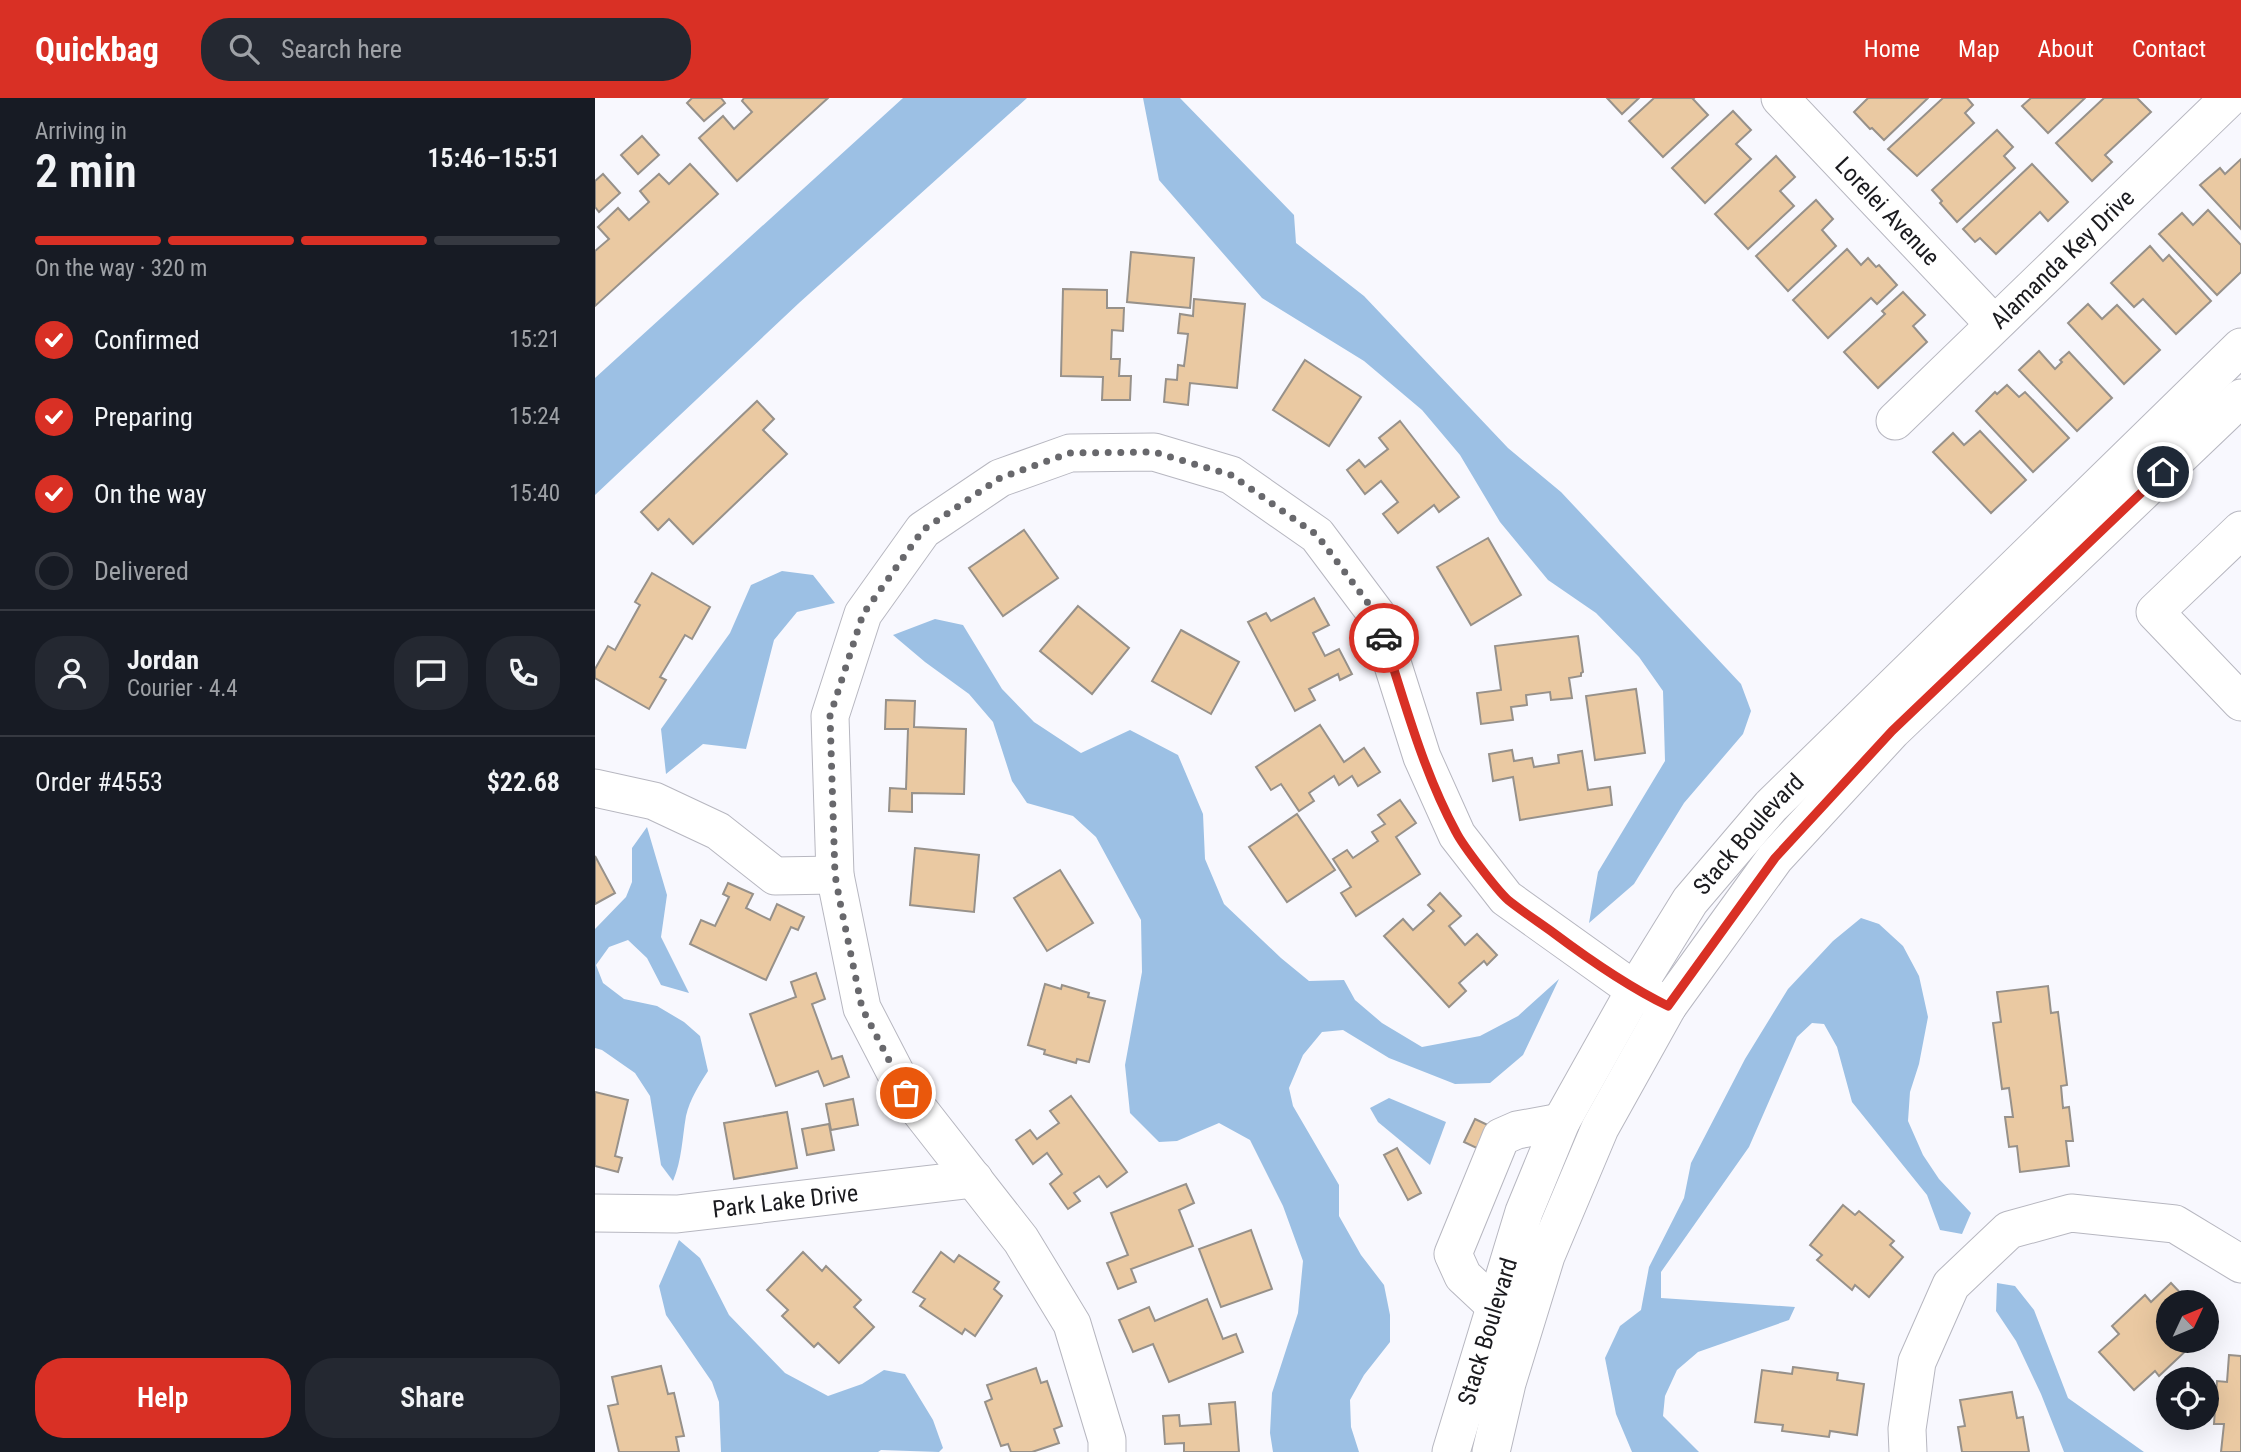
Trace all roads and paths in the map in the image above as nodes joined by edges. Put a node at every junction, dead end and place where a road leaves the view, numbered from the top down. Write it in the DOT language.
graph roads {
  1 [pos="1780,98"];
  2 [pos="2214,103"];
  3 [pos="1994,324"];
  4 [pos="2241,347"];
  5 [pos="2241,398"];
  6 [pos="1895,421"];
  7 [pos="2238,546"];
  8 [pos="2241,702"];
  9 [pos="595,788"];
  10 [pos="835,875"];
  11 [pos="1635,990"];
  12 [pos="1668,1006"];
  13 [pos="1561,1122"];
  14 [pos="974,1179"];
  15 [pos="595,1213"];
  16 [pos="2241,1264"];
  17 [pos="1495,1305"];
  18 [pos="1461,1450"];
  19 [pos="1107,1452"];
  20 [pos="1491,1452"];
  21 [pos="1908,1452"];
  1 -- 3 [label="street, Lorelei Avenue"];
  2 -- 3 [label="street, Alamanda Key Drive"];
  3 -- 6 [label="street, Alamanda Key Drive"];
  4 -- 11 [label="street, Stack Boulevard"];
  5 -- 12 [label="street, Stack Boulevard"];
  7 -- 8 [label="street"];
  9 -- 10 [label="street"];
  10 -- 11 [label="street"];
  10 -- 14 [label="street"];
  11 -- 12 [label="street"];
  11 -- 13 [label="street, Stack Boulevard"];
  12 -- 20 [label="street, Stack Boulevard"];
  13 -- 17 [label="street, Stack Boulevard"];
  13 -- 17 [label="street"];
  14 -- 15 [label="street, Park Lake Drive"];
  14 -- 19 [label="street"];
  16 -- 21 [label="street"];
  17 -- 18 [label="street, Stack Boulevard"];
}
